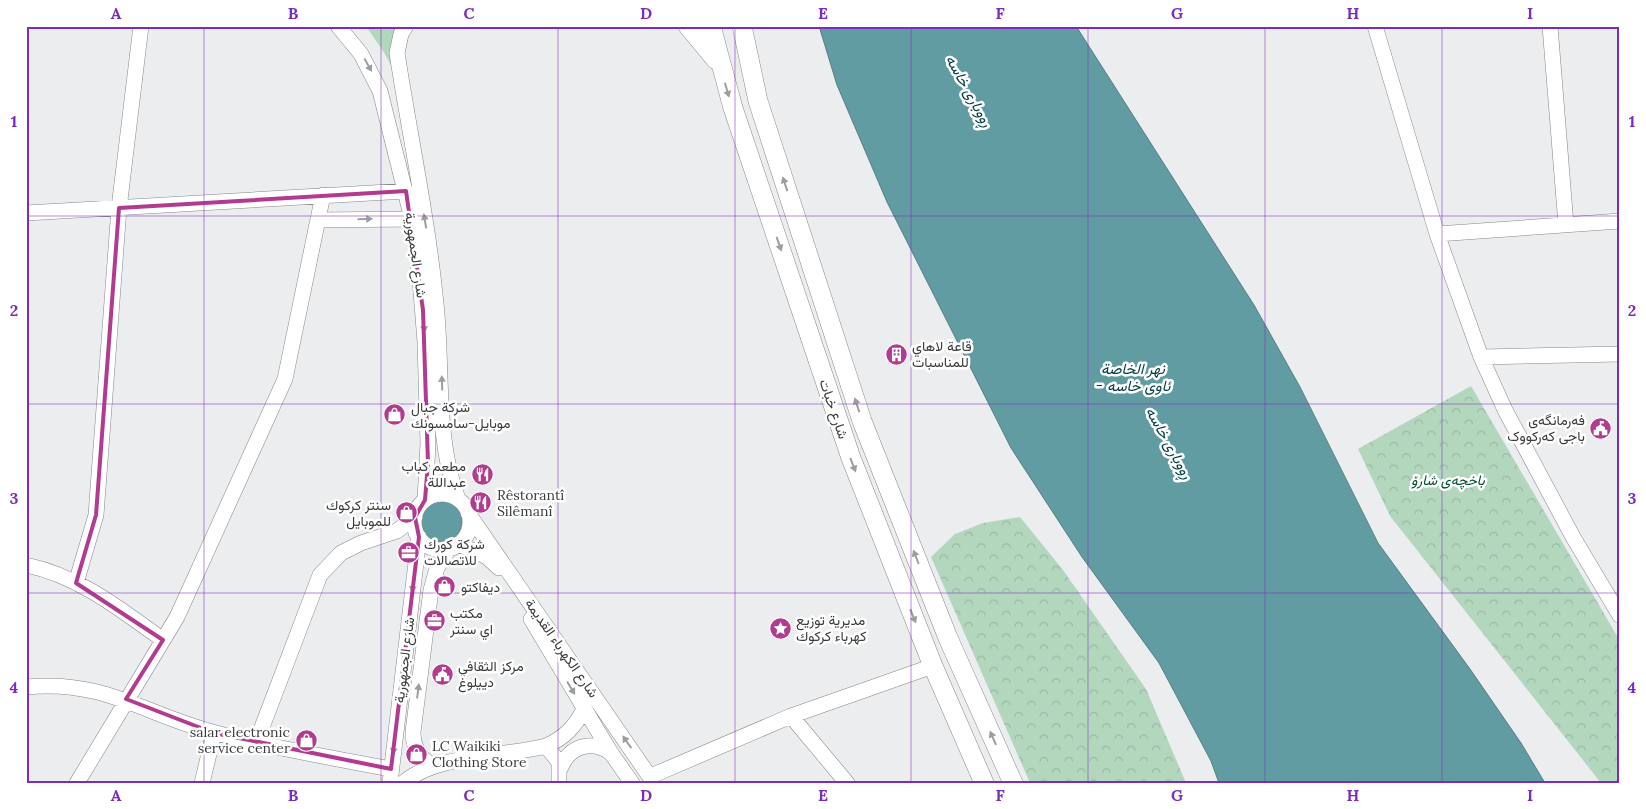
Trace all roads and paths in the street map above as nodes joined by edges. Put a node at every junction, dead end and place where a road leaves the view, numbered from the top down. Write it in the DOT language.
graph roads {
  1 [pos="141,26"];
  2 [pos="338,26"];
  3 [pos="406,26"];
  4 [pos="688,26"];
  5 [pos="711,26"];
  6 [pos="742,26"];
  7 [pos="1375,26"];
  8 [pos="1550,26"];
  9 [pos="720,65"];
  10 [pos="406,190"];
  11 [pos="323,195"];
  12 [pos="120,208"];
  13 [pos="26,213"];
  14 [pos="412,218"];
  15 [pos="318,220"];
  16 [pos="1620,221"];
  17 [pos="1566,225"];
  18 [pos="1438,234"];
  19 [pos="1620,354"];
  20 [pos="1481,357"];
  21 [pos="458,499"];
  22 [pos="425,500"];
  23 [pos="468,514"];
  24 [pos="414,517"];
  25 [pos="418,537"];
  26 [pos="454,546"];
  27 [pos="26,566"];
  28 [pos="76,583"];
  29 [pos="1620,616"];
  30 [pos="163,640"];
  31 [pos="933,666"];
  32 [pos="26,687"];
  33 [pos="126,699"];
  34 [pos="584,709"];
  35 [pos="792,716"];
  36 [pos="214,733"];
  37 [pos="256,743"];
  38 [pos="546,746"];
  39 [pos="611,753"];
  40 [pos="433,766"];
  41 [pos="390,776"];
  42 [pos="560,776"];
  43 [pos="652,780"];
  44 [pos="77,783"];
  45 [pos="202,783"];
  46 [pos="403,783"];
  47 [pos="632,783"];
  48 [pos="848,783"];
  49 [pos="984,783"];
  50 [pos="1013,783"];
  1 -- 12 [label="street"];
  2 -- 10 [label="street, شارع الجمهورية, one-way"];
  21 -- 3 [label="street, شارع الجمهورية, one-way"];
  4 -- 9 [label="main road"];
  5 -- 9 [label="main road, شارع خبات"];
  50 -- 6 [label="main road, شارع خبات, one-way"];
  7 -- 18 [label="street"];
  8 -- 17 [label="street"];
  9 -- 31 [label="main road, شارع خبات, one-way"];
  10 -- 11 [label="street"];
  10 -- 14 [label="street, شارع الجمهورية"];
  11 -- 12 [label="street"];
  11 -- 15 [label="street"];
  12 -- 13 [label="street"];
  12 -- 28 [label="street"];
  15 -- 14 [label="street, one-way"];
  14 -- 22 [label="street, شارع الجمهورية, one-way"];
  15 -- 30 [label="street"];
  16 -- 17 [label="street"];
  17 -- 18 [label="street"];
  18 -- 20 [label="street"];
  19 -- 20 [label="street"];
  20 -- 29 [label="street"];
  21 -- 22 [label="street"];
  21 -- 23 [label="street"];
  22 -- 24 [label="street"];
  23 -- 26 [label="street"];
  43 -- 23 [label="street, شارع الكهرباء القديمة, one-way"];
  24 -- 25 [label="street"];
  24 -- 37 [label="street"];
  25 -- 26 [label="street"];
  25 -- 41 [label="street, شارع الجمهورية, one-way"];
  26 -- 34 [label="street, شارع الكهرباء القديمة, one-way"];
  40 -- 26 [label="street, one-way"];
  27 -- 28 [label="street"];
  28 -- 30 [label="street"];
  30 -- 33 [label="street"];
  31 -- 35 [label="street"];
  31 -- 49 [label="main road, شارع خبات"];
  32 -- 33 [label="street"];
  33 -- 36 [label="street"];
  33 -- 44 [label="street"];
  34 -- 38 [label="street"];
  34 -- 39 [label="street, شارع الكهرباء القديمة"];
  35 -- 43 [label="street"];
  35 -- 48 [label="street"];
  36 -- 37 [label="street"];
  36 -- 45 [label="street"];
  37 -- 41 [label="street"];
  38 -- 40 [label="street"];
  38 -- 42 [label="street"];
  39 -- 42 [label="street"];
  39 -- 47 [label="street, شارع الكهرباء القديمة"];
  40 -- 46 [label="street"];
}
